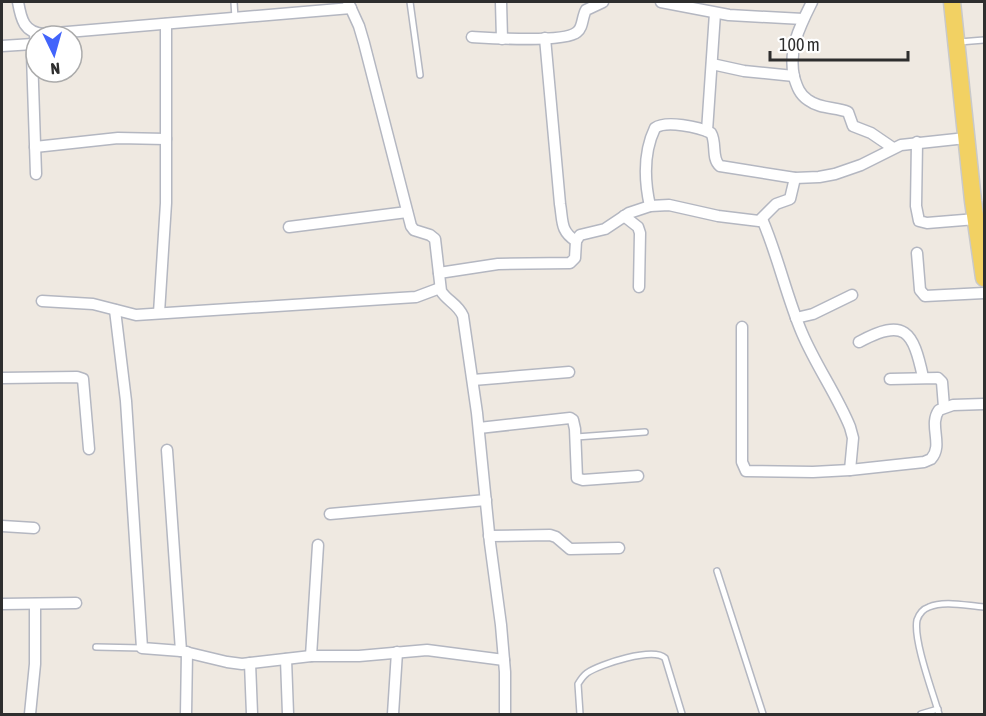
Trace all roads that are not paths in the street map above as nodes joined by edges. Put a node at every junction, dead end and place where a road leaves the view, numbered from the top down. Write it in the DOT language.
graph roads {
  1 [pos="18,2"];
  2 [pos="234,2"];
  3 [pos="410,2"];
  4 [pos="501,2"];
  5 [pos="603,2"];
  6 [pos="661,2"];
  7 [pos="812,2"];
  8 [pos="952,2"];
  9 [pos="349,5"];
  10 [pos="715,13"];
  11 [pos="235,18"];
  12 [pos="803,19"];
  13 [pos="166,24"];
  14 [pos="24,25"];
  15 [pos="84,33"];
  16 [pos="472,37"];
  17 [pos="545,38"];
  18 [pos="502,39"];
  19 [pos="24,40"];
  20 [pos="984,40"];
  21 [pos="955,43"];
  22 [pos="2,46"];
  23 [pos="712,64"];
  24 [pos="420,75"];
  25 [pos="794,76"];
  26 [pos="35,84"];
  27 [pos="707,131"];
  28 [pos="966,138"];
  29 [pos="166,139"];
  30 [pos="917,142"];
  31 [pos="36,147"];
  32 [pos="893,148"];
  33 [pos="36,174"];
  34 [pos="795,178"];
  35 [pos="650,206"];
  36 [pos="407,212"];
  37 [pos="624,216"];
  38 [pos="762,219"];
  39 [pos="976,219"];
  40 [pos="290,227"];
  41 [pos="576,241"];
  42 [pos="917,253"];
  43 [pos="439,273"];
  44 [pos="984,278"];
  45 [pos="639,287"];
  46 [pos="440,288"];
  47 [pos="984,293"];
  48 [pos="852,295"];
  49 [pos="42,301"];
  50 [pos="115,310"];
  51 [pos="159,314"];
  52 [pos="796,318"];
  53 [pos="742,327"];
  54 [pos="859,342"];
  55 [pos="569,372"];
  56 [pos="923,377"];
  57 [pos="2,378"];
  58 [pos="890,379"];
  59 [pos="473,380"];
  60 [pos="984,404"];
  61 [pos="944,407"];
  62 [pos="479,428"];
  63 [pos="645,432"];
  64 [pos="576,437"];
  65 [pos="90,449"];
  66 [pos="167,450"];
  67 [pos="850,470"];
  68 [pos="638,476"];
  69 [pos="486,500"];
  70 [pos="330,514"];
  71 [pos="2,526"];
  72 [pos="34,528"];
  73 [pos="489,536"];
  74 [pos="318,545"];
  75 [pos="619,548"];
  76 [pos="717,571"];
  77 [pos="76,603"];
  78 [pos="2,604"];
  79 [pos="35,604"];
  80 [pos="984,607"];
  81 [pos="96,647"];
  82 [pos="142,648"];
  83 [pos="184,652"];
  84 [pos="397,652"];
  85 [pos="311,656"];
  86 [pos="286,659"];
  87 [pos="504,660"];
  88 [pos="250,663"];
  89 [pos="938,712"];
  90 [pos="30,714"];
  91 [pos="186,714"];
  92 [pos="252,714"];
  93 [pos="288,714"];
  94 [pos="393,714"];
  95 [pos="505,714"];
  96 [pos="580,714"];
  97 [pos="682,714"];
  98 [pos="764,714"];
  99 [pos="921,714"];
  1 -- 14 [label="street"];
  2 -- 11 [label="lane"];
  3 -- 24 [label="lane"];
  4 -- 18 [label="street"];
  5 -- 17 [label="street"];
  6 -- 10 [label="street"];
  7 -- 12 [label="street"];
  8 -- 21 [label="main road"];
  9 -- 11 [label="street"];
  9 -- 36 [label="street"];
  10 -- 12 [label="street"];
  10 -- 23 [label="street"];
  11 -- 13 [label="street"];
  12 -- 25 [label="street"];
  13 -- 15 [label="street"];
  13 -- 29 [label="street"];
  16 -- 18 [label="street"];
  17 -- 18 [label="street"];
  17 -- 41 [label="street"];
  19 -- 22 [label="street"];
  20 -- 21 [label="lane"];
  21 -- 28 [label="main road"];
  23 -- 25 [label="street"];
  23 -- 27 [label="street"];
  25 -- 32 [label="street"];
  26 -- 31 [label="street"];
  27 -- 34 [label="street"];
  27 -- 35 [label="street"];
  28 -- 30 [label="street"];
  28 -- 39 [label="main road"];
  29 -- 31 [label="street"];
  29 -- 51 [label="street"];
  30 -- 32 [label="street"];
  30 -- 39 [label="street"];
  31 -- 33 [label="street"];
  32 -- 34 [label="street"];
  34 -- 38 [label="street"];
  35 -- 37 [label="street"];
  35 -- 38 [label="street"];
  36 -- 40 [label="street"];
  36 -- 43 [label="street"];
  37 -- 41 [label="street"];
  37 -- 45 [label="street"];
  38 -- 52 [label="street"];
  39 -- 44 [label="main road"];
  41 -- 43 [label="street"];
  42 -- 47 [label="street"];
  43 -- 46 [label="street"];
  46 -- 51 [label="street"];
  46 -- 59 [label="street"];
  48 -- 52 [label="street"];
  49 -- 50 [label="street"];
  50 -- 51 [label="street"];
  50 -- 82 [label="street"];
  52 -- 67 [label="street"];
  53 -- 67 [label="street"];
  54 -- 56 [label="street"];
  55 -- 59 [label="street"];
  56 -- 58 [label="street"];
  56 -- 61 [label="street"];
  57 -- 65 [label="street"];
  59 -- 62 [label="street"];
  60 -- 61 [label="street"];
  61 -- 67 [label="street"];
  62 -- 64 [label="street"];
  62 -- 69 [label="street"];
  63 -- 64 [label="lane"];
  64 -- 68 [label="street"];
  66 -- 83 [label="street"];
  69 -- 70 [label="street"];
  69 -- 73 [label="street"];
  71 -- 72 [label="street"];
  73 -- 75 [label="street"];
  73 -- 87 [label="street"];
  74 -- 85 [label="street"];
  76 -- 98 [label="lane"];
  77 -- 79 [label="street"];
  78 -- 79 [label="street"];
  79 -- 90 [label="street"];
  80 -- 89 [label="lane"];
  81 -- 82 [label="lane"];
  82 -- 83 [label="street"];
  83 -- 88 [label="street"];
  83 -- 91 [label="street"];
  84 -- 85 [label="street"];
  84 -- 87 [label="street"];
  84 -- 94 [label="street"];
  85 -- 86 [label="street"];
  86 -- 88 [label="street"];
  86 -- 93 [label="street"];
  87 -- 95 [label="street"];
  88 -- 92 [label="street"];
  89 -- 99 [label="lane"];
  96 -- 97 [label="lane"];
}
